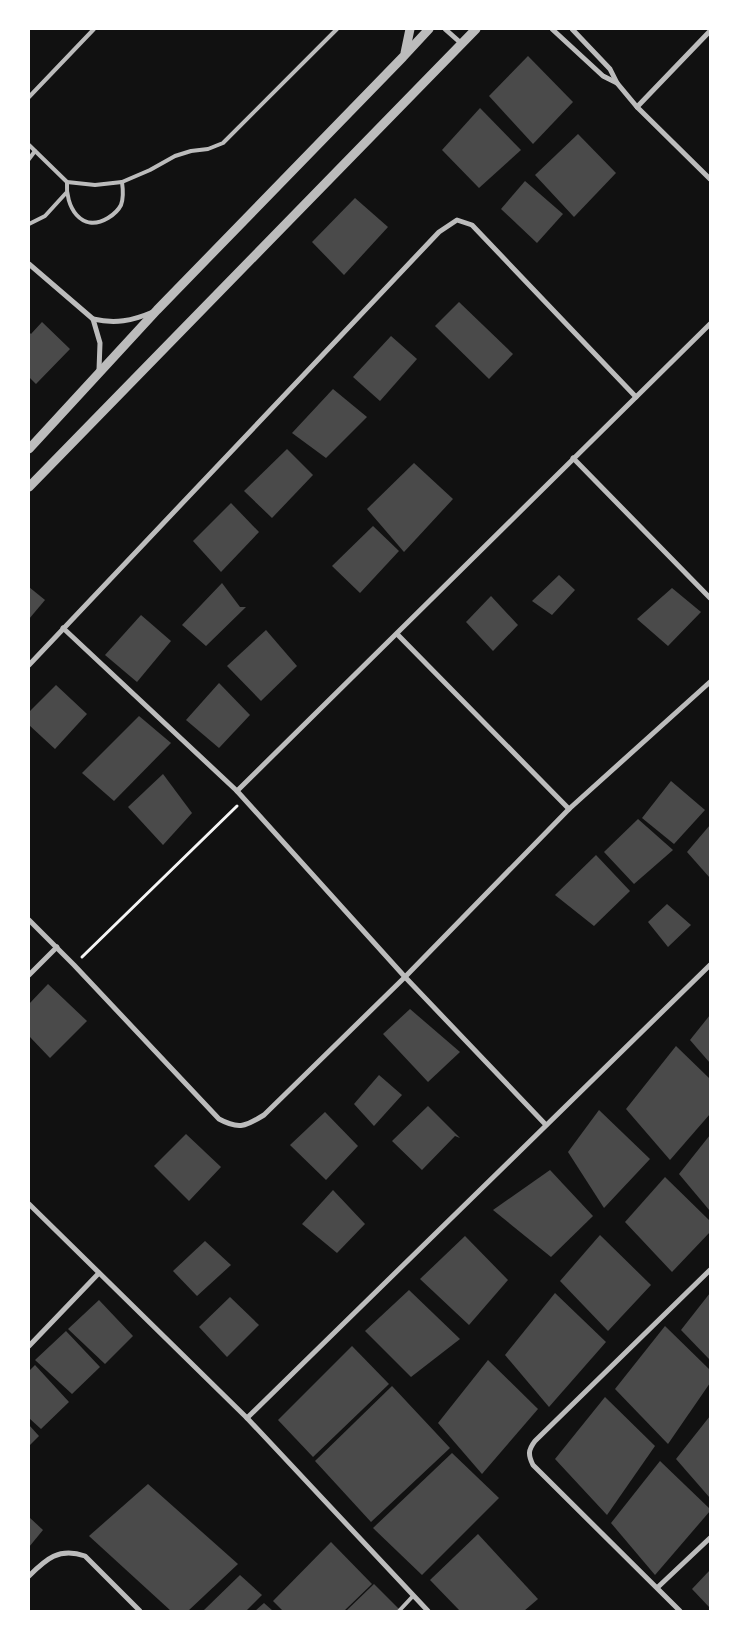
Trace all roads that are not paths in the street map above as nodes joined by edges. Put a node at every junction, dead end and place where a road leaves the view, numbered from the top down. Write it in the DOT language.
graph roads {
  1 [pos="94,29"];
  2 [pos="337,29"];
  3 [pos="410,29"];
  4 [pos="428,29"];
  5 [pos="445,29"];
  6 [pos="476,29"];
  7 [pos="552,29"];
  8 [pos="572,29"];
  9 [pos="710,31"];
  10 [pos="462,44"];
  11 [pos="403,57"];
  12 [pos="617,83"];
  13 [pos="29,97"];
  14 [pos="637,107"];
  15 [pos="29,145"];
  16 [pos="35,152"];
  17 [pos="29,159"];
  18 [pos="710,179"];
  19 [pos="67,182"];
  20 [pos="122,182"];
  21 [pos="66,193"];
  22 [pos="29,224"];
  23 [pos="29,264"];
  24 [pos="157,310"];
  25 [pos="93,319"];
  26 [pos="710,324"];
  27 [pos="99,374"];
  28 [pos="636,397"];
  29 [pos="29,449"];
  30 [pos="573,458"];
  31 [pos="29,487"];
  32 [pos="710,598"];
  33 [pos="64,628"];
  34 [pos="397,634"];
  35 [pos="29,665"];
  36 [pos="710,682"];
  37 [pos="237,791"];
  38 [pos="569,809"];
  39 [pos="29,920"];
  40 [pos="57,947"];
  41 [pos="710,965"];
  42 [pos="29,975"];
  43 [pos="405,977"];
  44 [pos="546,1125"];
  45 [pos="29,1204"];
  46 [pos="710,1270"];
  47 [pos="99,1273"];
  48 [pos="29,1346"];
  49 [pos="246,1418"];
  50 [pos="710,1538"];
  51 [pos="29,1576"];
  52 [pos="658,1588"];
  53 [pos="413,1596"];
  54 [pos="140,1611"];
  55 [pos="399,1611"];
  56 [pos="428,1611"];
  57 [pos="680,1611"];
  1 -- 13 [label="lane"];
  2 -- 20 [label="lane"];
  3 -- 11 [label="street"];
  4 -- 11 [label="street"];
  5 -- 10 [label="street"];
  6 -- 10 [label="street"];
  7 -- 12 [label="street"];
  8 -- 12 [label="street"];
  9 -- 14 [label="street"];
  10 -- 31 [label="street"];
  11 -- 24 [label="street"];
  12 -- 14 [label="street"];
  14 -- 18 [label="street"];
  15 -- 16 [label="lane"];
  16 -- 17 [label="lane"];
  16 -- 19 [label="lane"];
  19 -- 20 [label="lane"];
  19 -- 21 [label="lane"];
  20 -- 21 [label="lane"];
  21 -- 22 [label="lane"];
  23 -- 25 [label="street"];
  24 -- 25 [label="street"];
  24 -- 27 [label="street"];
  25 -- 27 [label="street"];
  26 -- 28 [label="street"];
  27 -- 29 [label="street"];
  28 -- 30 [label="street"];
  28 -- 33 [label="street"];
  30 -- 32 [label="street"];
  30 -- 34 [label="street"];
  33 -- 35 [label="street"];
  33 -- 37 [label="street"];
  34 -- 37 [label="street"];
  34 -- 38 [label="street"];
  36 -- 38 [label="street"];
  37 -- 43 [label="street"];
  38 -- 43 [label="street"];
  39 -- 40 [label="street"];
  40 -- 42 [label="street"];
  40 -- 43 [label="street"];
  41 -- 44 [label="street"];
  43 -- 44 [label="street"];
  44 -- 49 [label="street"];
  45 -- 47 [label="street"];
  46 -- 52 [label="street"];
  47 -- 48 [label="street"];
  47 -- 49 [label="street"];
  49 -- 53 [label="street"];
  50 -- 52 [label="street"];
  51 -- 54 [label="street"];
  52 -- 57 [label="street"];
  53 -- 55 [label="lane"];
  53 -- 56 [label="street"];
}
